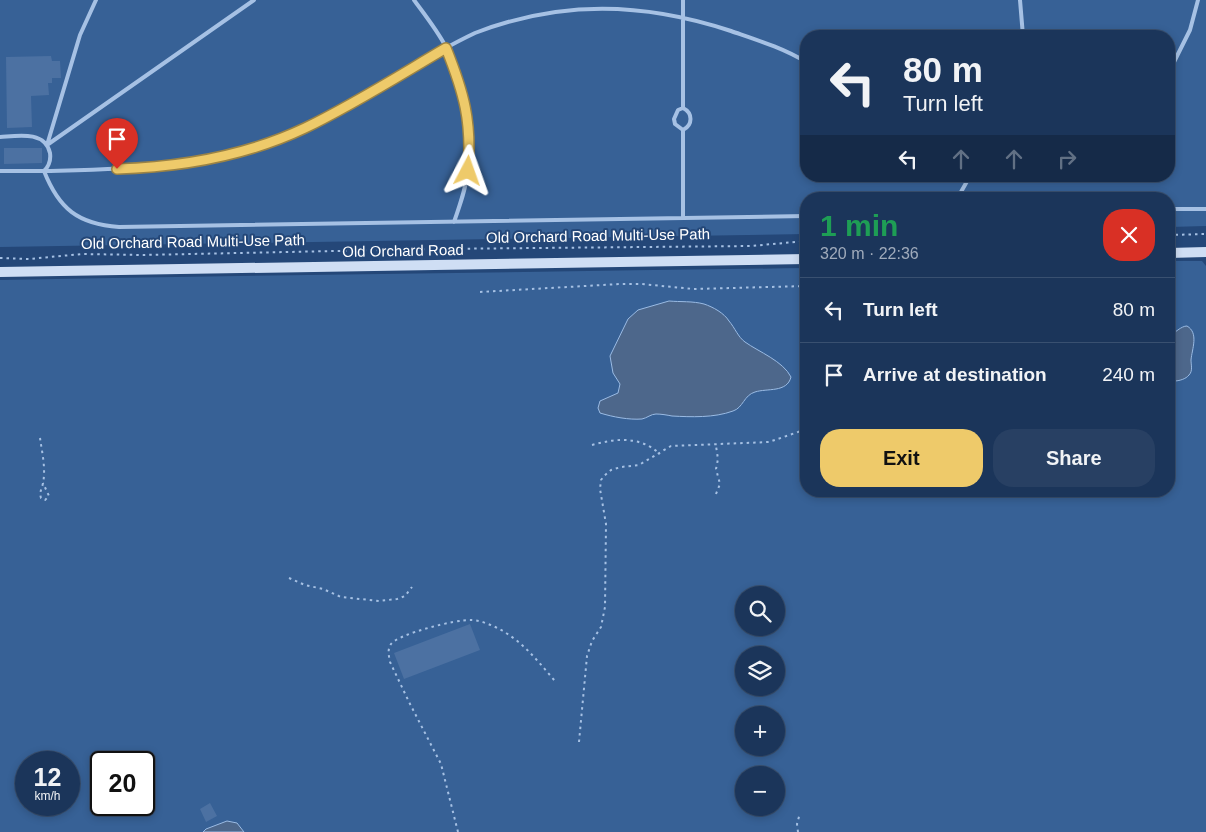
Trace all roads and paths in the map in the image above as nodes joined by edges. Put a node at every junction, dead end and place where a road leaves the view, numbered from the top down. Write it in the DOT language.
graph roads {
  1 [pos="96,0"];
  2 [pos="254,0"];
  3 [pos="414,0"];
  4 [pos="683,0"];
  5 [pos="1020,0"];
  6 [pos="1198,0"];
  7 [pos="683,17"];
  8 [pos="1023,30"];
  9 [pos="446,48"];
  10 [pos="800,58"];
  11 [pos="1175,60"];
  12 [pos="683,108"];
  13 [pos="683,130"];
  14 [pos="0,138"];
  15 [pos="46,145"];
  16 [pos="0,171"];
  17 [pos="44,171"];
  18 [pos="1206,209"];
  19 [pos="1175,210"];
  20 [pos="800,216"];
  21 [pos="683,218"];
  22 [pos="454,222"];
  23 [pos="1206,234"];
  24 [pos="1175,235"];
  25 [pos="800,242"];
  26 [pos="1175,252"];
  27 [pos="1206,252"];
  28 [pos="0,258"];
  29 [pos="800,259"];
  30 [pos="0,272"];
  31 [pos="800,286"];
  32 [pos="480,292"];
  33 [pos="800,431"];
  34 [pos="40,438"];
  35 [pos="592,445"];
  36 [pos="716,445"];
  37 [pos="660,454"];
  38 [pos="43,483"];
  39 [pos="716,494"];
  40 [pos="289,578"];
  41 [pos="412,587"];
  42 [pos="555,681"];
  43 [pos="579,742"];
  44 [pos="800,813"];
  45 [pos="458,832"];
  46 [pos="798,832"];
  1 -- 15 [label="lane"];
  2 -- 15 [label="lane"];
  3 -- 9 [label="lane"];
  4 -- 7 [label="lane"];
  5 -- 8 [label="lane"];
  6 -- 11 [label="lane"];
  7 -- 9 [label="lane"];
  7 -- 10 [label="lane"];
  7 -- 12 [label="lane"];
  9 -- 17 [label="lane"];
  9 -- 22 [label="lane"];
  12 -- 13 [label="lane"];
  12 -- 13 [label="lane"];
  13 -- 21 [label="lane"];
  14 -- 15 [label="lane"];
  15 -- 17 [label="lane"];
  16 -- 17 [label="lane"];
  17 -- 22 [label="lane"];
  18 -- 19 [label="lane"];
  20 -- 21 [label="lane"];
  21 -- 22 [label="lane"];
  23 -- 24 [label="path"];
  25 -- 28 [label="path, Old Orchard Road Multi-Use Path"];
  26 -- 27 [label="main road"];
  29 -- 30 [label="main road, Old Orchard Road"];
  31 -- 32 [label="path"];
  33 -- 36 [label="path"];
  34 -- 38 [label="path"];
  35 -- 37 [label="path"];
  36 -- 37 [label="path"];
  36 -- 39 [label="path"];
  37 -- 43 [label="path"];
  38 -- 38 [label="path"];
  40 -- 41 [label="path"];
  42 -- 45 [label="path"];
  44 -- 46 [label="path"];
}
